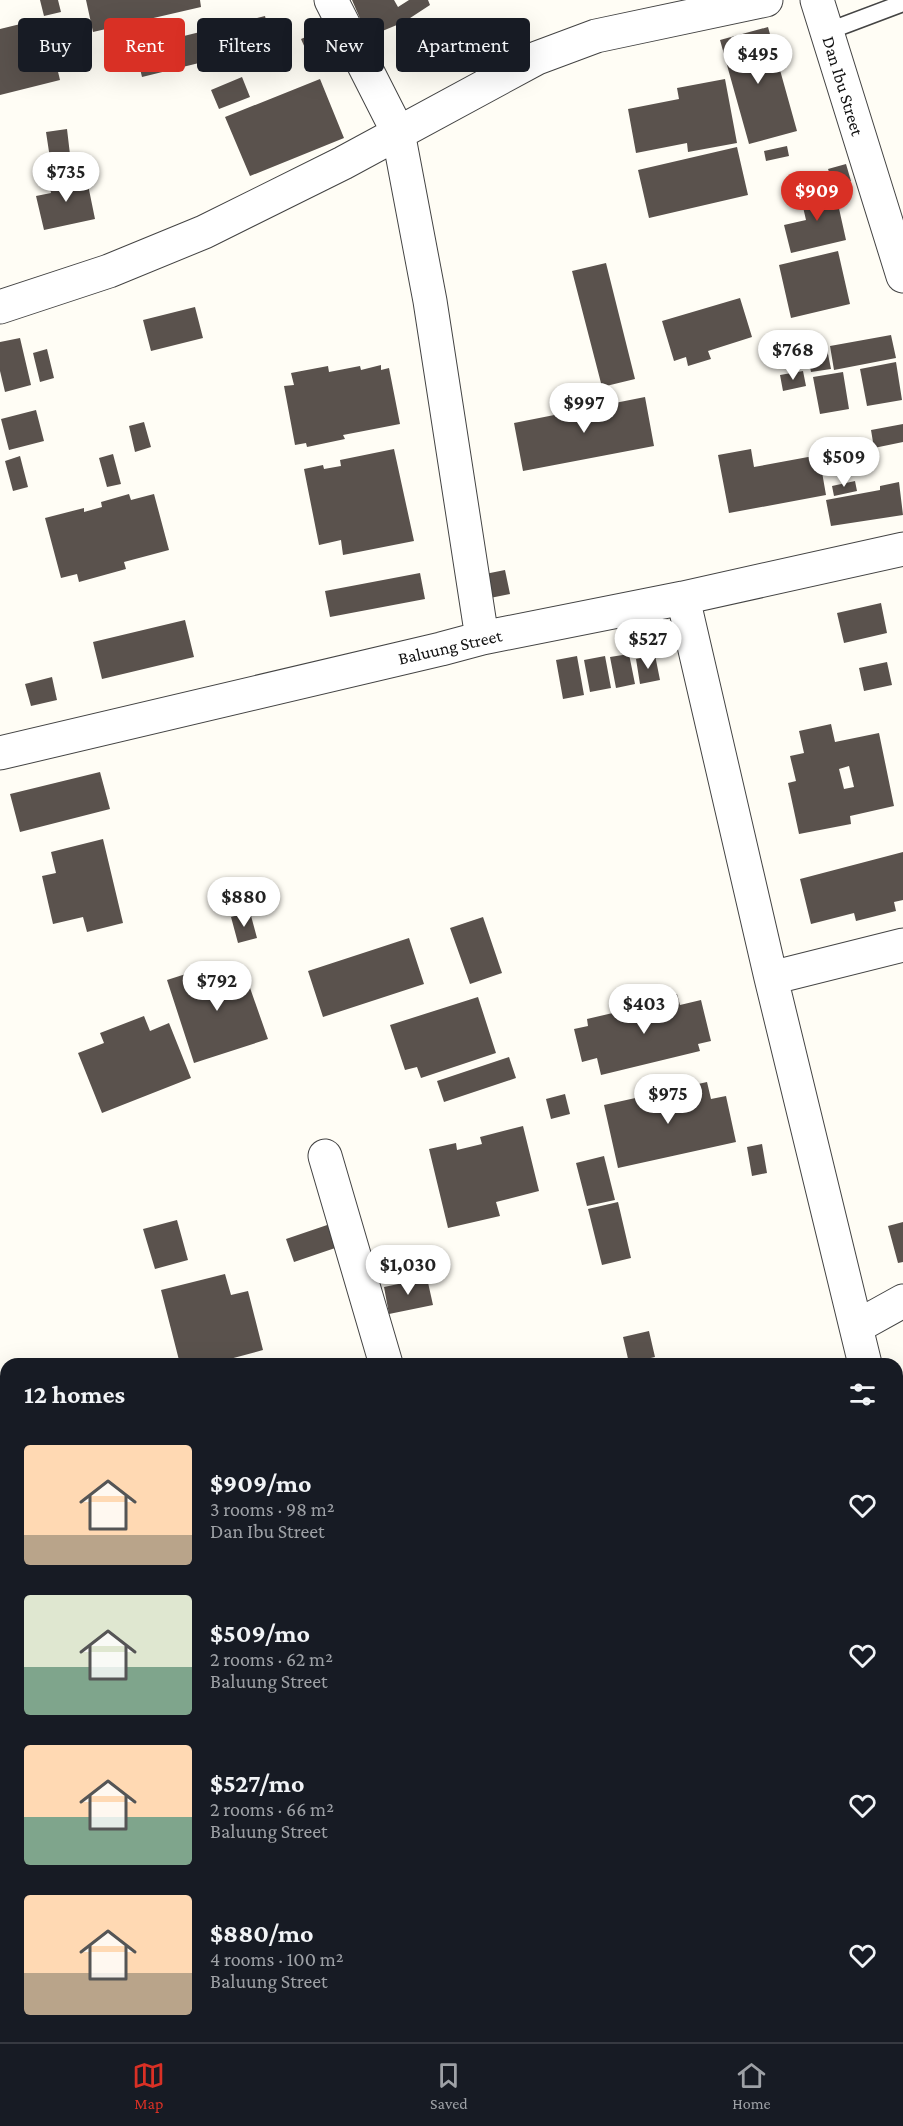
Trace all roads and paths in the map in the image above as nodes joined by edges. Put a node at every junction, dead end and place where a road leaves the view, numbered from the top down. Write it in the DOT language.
graph roads {
  1 [pos="331,0"];
  2 [pos="766,0"];
  3 [pos="817,0"];
  4 [pos="903,3"];
  5 [pos="826,32"];
  6 [pos="398,132"];
  7 [pos="903,276"];
  8 [pos="0,307"];
  9 [pos="903,549"];
  10 [pos="683,598"];
  11 [pos="482,638"];
  12 [pos="0,753"];
  13 [pos="903,945"];
  14 [pos="771,978"];
  15 [pos="325,1156"];
  16 [pos="903,1301"];
  17 [pos="856,1327"];
  18 [pos="384,1358"];
  19 [pos="864,1358"];
  1 -- 6 [label="street"];
  2 -- 6 [label="street"];
  3 -- 5 [label="street, Dan Ibu Street"];
  4 -- 5 [label="lane"];
  5 -- 7 [label="street, Dan Ibu Street"];
  6 -- 8 [label="street"];
  6 -- 11 [label="street"];
  9 -- 10 [label="street, Baluung Street"];
  10 -- 11 [label="street, Baluung Street"];
  10 -- 14 [label="street"];
  11 -- 12 [label="street, Baluung Street"];
  13 -- 14 [label="street"];
  14 -- 17 [label="street"];
  15 -- 18 [label="street"];
  16 -- 17 [label="street"];
  17 -- 19 [label="street"];
}
